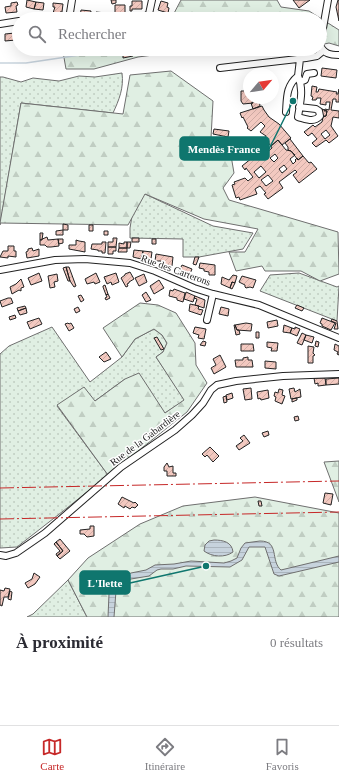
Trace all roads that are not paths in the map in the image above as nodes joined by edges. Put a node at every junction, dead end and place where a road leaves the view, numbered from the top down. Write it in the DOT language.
graph roads {
  1 [pos="72,0"];
  2 [pos="152,0"];
  3 [pos="328,0"];
  4 [pos="70,12"];
  5 [pos="149,12"];
  6 [pos="326,12"];
  7 [pos="12,22"];
  8 [pos="0,24"];
  9 [pos="327,53"];
  10 [pos="339,55"];
  11 [pos="317,56"];
  12 [pos="300,59"];
  13 [pos="220,68"];
  14 [pos="314,73"];
  15 [pos="299,79"];
  16 [pos="299,107"];
  17 [pos="286,112"];
  18 [pos="0,270"];
  19 [pos="213,294"];
  20 [pos="207,320"];
  21 [pos="339,338"];
  22 [pos="339,374"];
  23 [pos="0,555"];
  1 -- 4 [label="street"];
  2 -- 5 [label="street"];
  3 -- 6 [label="street"];
  7 -- 8 [label="street"];
  9 -- 10 [label="street"];
  11 -- 12 [label="street"];
  12 -- 13 [label="street"];
  12 -- 15 [label="street"];
  14 -- 15 [label="street"];
  15 -- 16 [label="street"];
  15 -- 17 [label="street"];
  18 -- 19 [label="street, Rue des Carterons"];
  19 -- 20 [label="street"];
  19 -- 21 [label="street, Rue des Carterons"];
  22 -- 23 [label="street, Rue de la Gabardière"];
}
